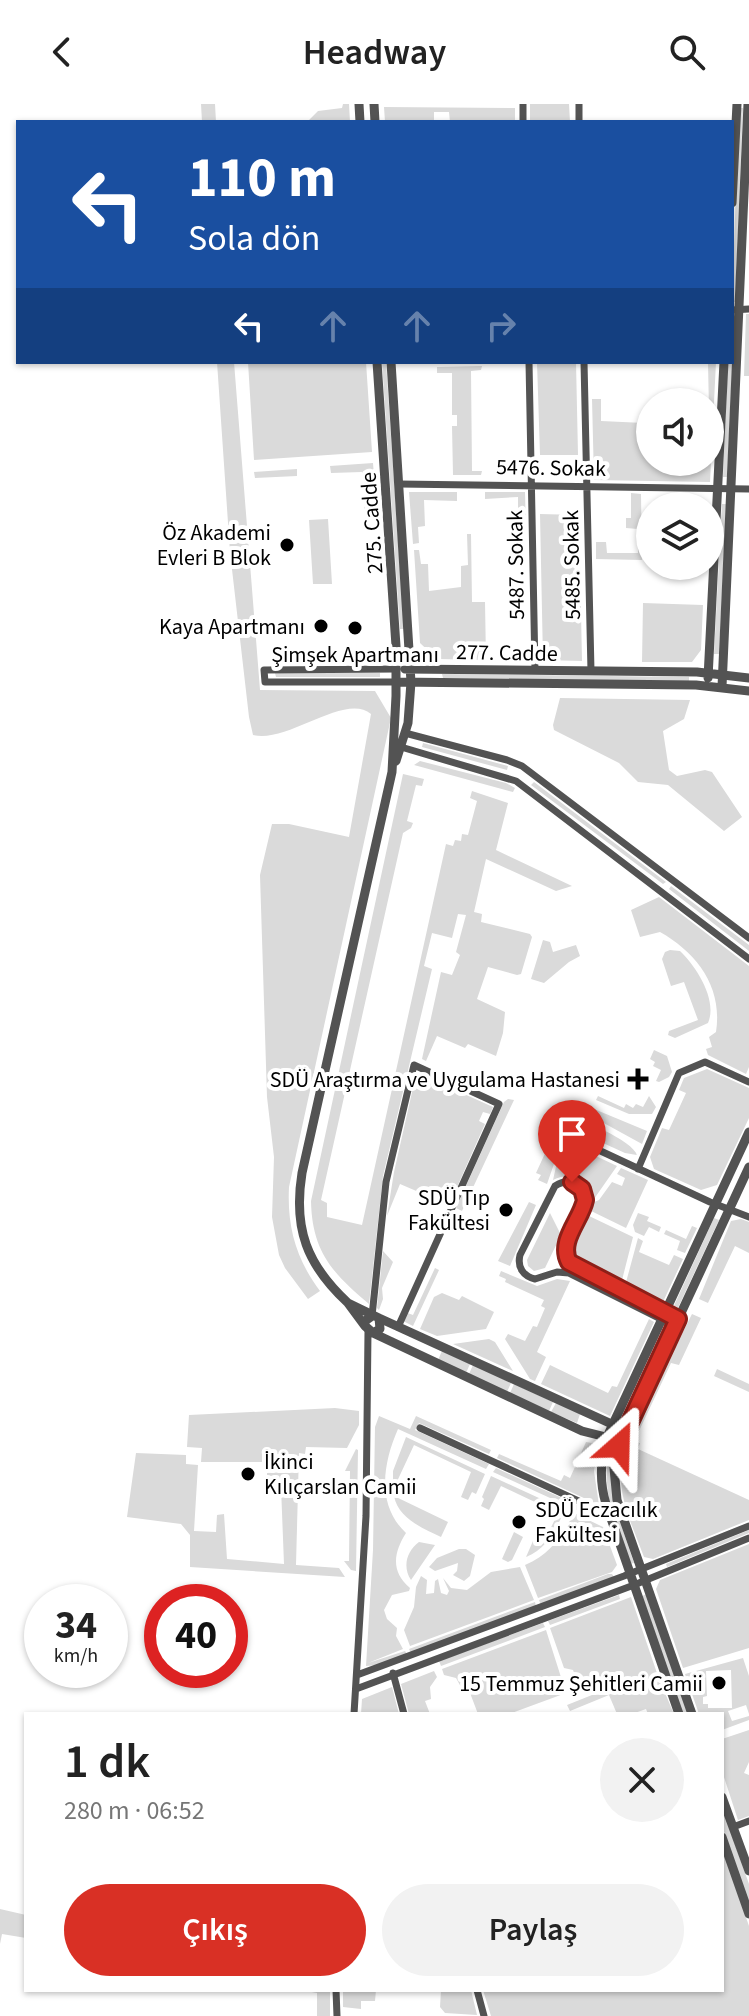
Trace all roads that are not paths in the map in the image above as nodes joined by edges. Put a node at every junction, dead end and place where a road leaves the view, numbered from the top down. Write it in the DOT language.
graph roads {
  1 [pos="737,104"];
  2 [pos="748,104"];
  3 [pos="734,148"];
  4 [pos="746,239"];
  5 [pos="740,310"];
  6 [pos="377,364"];
  7 [pos="391,364"];
  8 [pos="529,364"];
  9 [pos="584,364"];
  10 [pos="724,364"];
  11 [pos="399,484"];
  12 [pos="531,485"];
  13 [pos="587,486"];
  14 [pos="718,487"];
  15 [pos="731,488"];
  16 [pos="749,489"];
  17 [pos="396,669"];
  18 [pos="410,669"];
  19 [pos="535,670"];
  20 [pos="591,671"];
  21 [pos="709,673"];
  22 [pos="723,674"];
  23 [pos="749,678"];
  24 [pos="396,682"];
  25 [pos="411,682"];
  26 [pos="708,686"];
  27 [pos="722,687"];
  28 [pos="749,691"];
  29 [pos="405,733"];
  30 [pos="401,747"];
  31 [pos="527,770"];
  32 [pos="392,772"];
  33 [pos="522,785"];
  34 [pos="749,938"];
  35 [pos="749,959"];
  36 [pos="749,1082"];
  37 [pos="749,1132"];
  38 [pos="562,1133"];
  39 [pos="749,1167"];
  40 [pos="638,1169"];
  41 [pos="716,1204"];
  42 [pos="730,1208"];
  43 [pos="749,1217"];
  44 [pos="568,1260"];
  45 [pos="563,1272"];
  46 [pos="348,1303"];
  47 [pos="664,1316"];
  48 [pos="375,1317"];
  49 [pos="677,1323"];
  50 [pos="398,1327"];
  51 [pos="368,1330"];
  52 [pos="414,1334"];
  53 [pos="407,1349"];
  54 [pos="589,1414"];
  55 [pos="613,1425"];
  56 [pos="420,1428"];
  57 [pos="582,1431"];
  58 [pos="625,1435"];
  59 [pos="607,1437"];
  60 [pos="609,1515"];
  61 [pos="749,1526"];
  62 [pos="749,1538"];
  63 [pos="641,1569"];
  64 [pos="630,1574"];
  65 [pos="646,1580"];
  66 [pos="634,1585"];
  67 [pos="390,1663"];
  68 [pos="357,1675"];
  69 [pos="394,1675"];
  70 [pos="356,1689"];
  71 [pos="354,1712"];
  72 [pos="403,1712"];
  73 [pos="678,1712"];
  74 [pos="691,1712"];
  75 [pos="724,1802"];
  76 [pos="749,1821"];
  77 [pos="733,1827"];
  78 [pos="724,1843"];
  79 [pos="749,1871"];
  80 [pos="749,1914"];
  81 [pos="336,1992"];
  82 [pos="478,1992"];
  83 [pos="337,2016"];
  84 [pos="484,2016"];
  1 -- 3 [label="street"];
  2 -- 4 [label="street"];
  4 -- 5 [label="street"];
  5 -- 15 [label="street"];
  6 -- 17 [label="street, 275. Cadde"];
  7 -- 11 [label="street, 275. Cadde"];
  8 -- 12 [label="street, 5487. Sokak"];
  9 -- 13 [label="street, 5485. Sokak"];
  10 -- 14 [label="street"];
  11 -- 12 [label="street, 5476. Sokak"];
  11 -- 18 [label="street, 275. Cadde"];
  12 -- 13 [label="street, 5476. Sokak"];
  12 -- 19 [label="street, 5487. Sokak"];
  13 -- 14 [label="street, 5476. Sokak"];
  13 -- 20 [label="street, 5485. Sokak"];
  14 -- 15 [label="street, 5476. Sokak"];
  14 -- 21 [label="street"];
  15 -- 16 [label="street, 5476. Sokak"];
  15 -- 22 [label="street"];
  17 -- 18 [label="street, 277. Cadde"];
  17 -- 24 [label="street, 275. Cadde"];
  17 -- 24 [label="street, 277. Cadde"];
  18 -- 19 [label="street, 277. Cadde"];
  18 -- 25 [label="street, 275. Cadde"];
  19 -- 20 [label="street, 277. Cadde"];
  20 -- 21 [label="street, 277. Cadde"];
  21 -- 22 [label="street, 277. Cadde"];
  21 -- 26 [label="street"];
  22 -- 23 [label="street, 277. Cadde"];
  22 -- 27 [label="street"];
  24 -- 25 [label="street, 277. Cadde"];
  24 -- 32 [label="street, 275. Cadde"];
  25 -- 26 [label="street, 277. Cadde"];
  25 -- 29 [label="street, 275. Cadde"];
  26 -- 27 [label="street, 277. Cadde"];
  27 -- 28 [label="street, 277. Cadde"];
  29 -- 30 [label="street, 275. Cadde"];
  29 -- 31 [label="street"];
  30 -- 32 [label="street, 275. Cadde"];
  30 -- 33 [label="street"];
  31 -- 33 [label="street"];
  31 -- 34 [label="street"];
  32 -- 46 [label="street"];
  33 -- 35 [label="street"];
  36 -- 40 [label="street"];
  37 -- 41 [label="street"];
  38 -- 40 [label="street"];
  39 -- 42 [label="street"];
  40 -- 41 [label="street"];
  41 -- 42 [label="street"];
  41 -- 47 [label="street"];
  42 -- 43 [label="street"];
  42 -- 49 [label="street"];
  44 -- 45 [label="street"];
  44 -- 45 [label="street"];
  44 -- 47 [label="street"];
  45 -- 47 [label="street"];
  46 -- 48 [label="street"];
  46 -- 51 [label="street"];
  47 -- 49 [label="street"];
  47 -- 55 [label="street"];
  48 -- 50 [label="street"];
  48 -- 50 [label="street"];
  48 -- 51 [label="street"];
  48 -- 51 [label="street"];
  49 -- 58 [label="street"];
  50 -- 52 [label="street"];
  51 -- 53 [label="street"];
  51 -- 68 [label="street"];
  52 -- 53 [label="street"];
  52 -- 54 [label="street"];
  53 -- 57 [label="street"];
  54 -- 55 [label="street"];
  54 -- 57 [label="street"];
  55 -- 58 [label="street"];
  55 -- 59 [label="street"];
  56 -- 60 [label="street"];
  57 -- 59 [label="street"];
  58 -- 59 [label="street"];
  58 -- 63 [label="street"];
  59 -- 60 [label="street"];
  60 -- 64 [label="street"];
  61 -- 63 [label="street"];
  62 -- 65 [label="street"];
  63 -- 64 [label="street"];
  63 -- 65 [label="street"];
  64 -- 66 [label="street"];
  64 -- 67 [label="street"];
  65 -- 66 [label="street"];
  65 -- 74 [label="street"];
  66 -- 69 [label="street"];
  66 -- 73 [label="street"];
  67 -- 68 [label="street"];
  67 -- 69 [label="street"];
  68 -- 70 [label="street"];
  69 -- 70 [label="street"];
  69 -- 72 [label="street"];
  70 -- 71 [label="street"];
  75 -- 77 [label="street"];
  76 -- 77 [label="street"];
  77 -- 79 [label="street"];
  78 -- 80 [label="street"];
  81 -- 83 [label="street"];
  82 -- 84 [label="street"];
}
